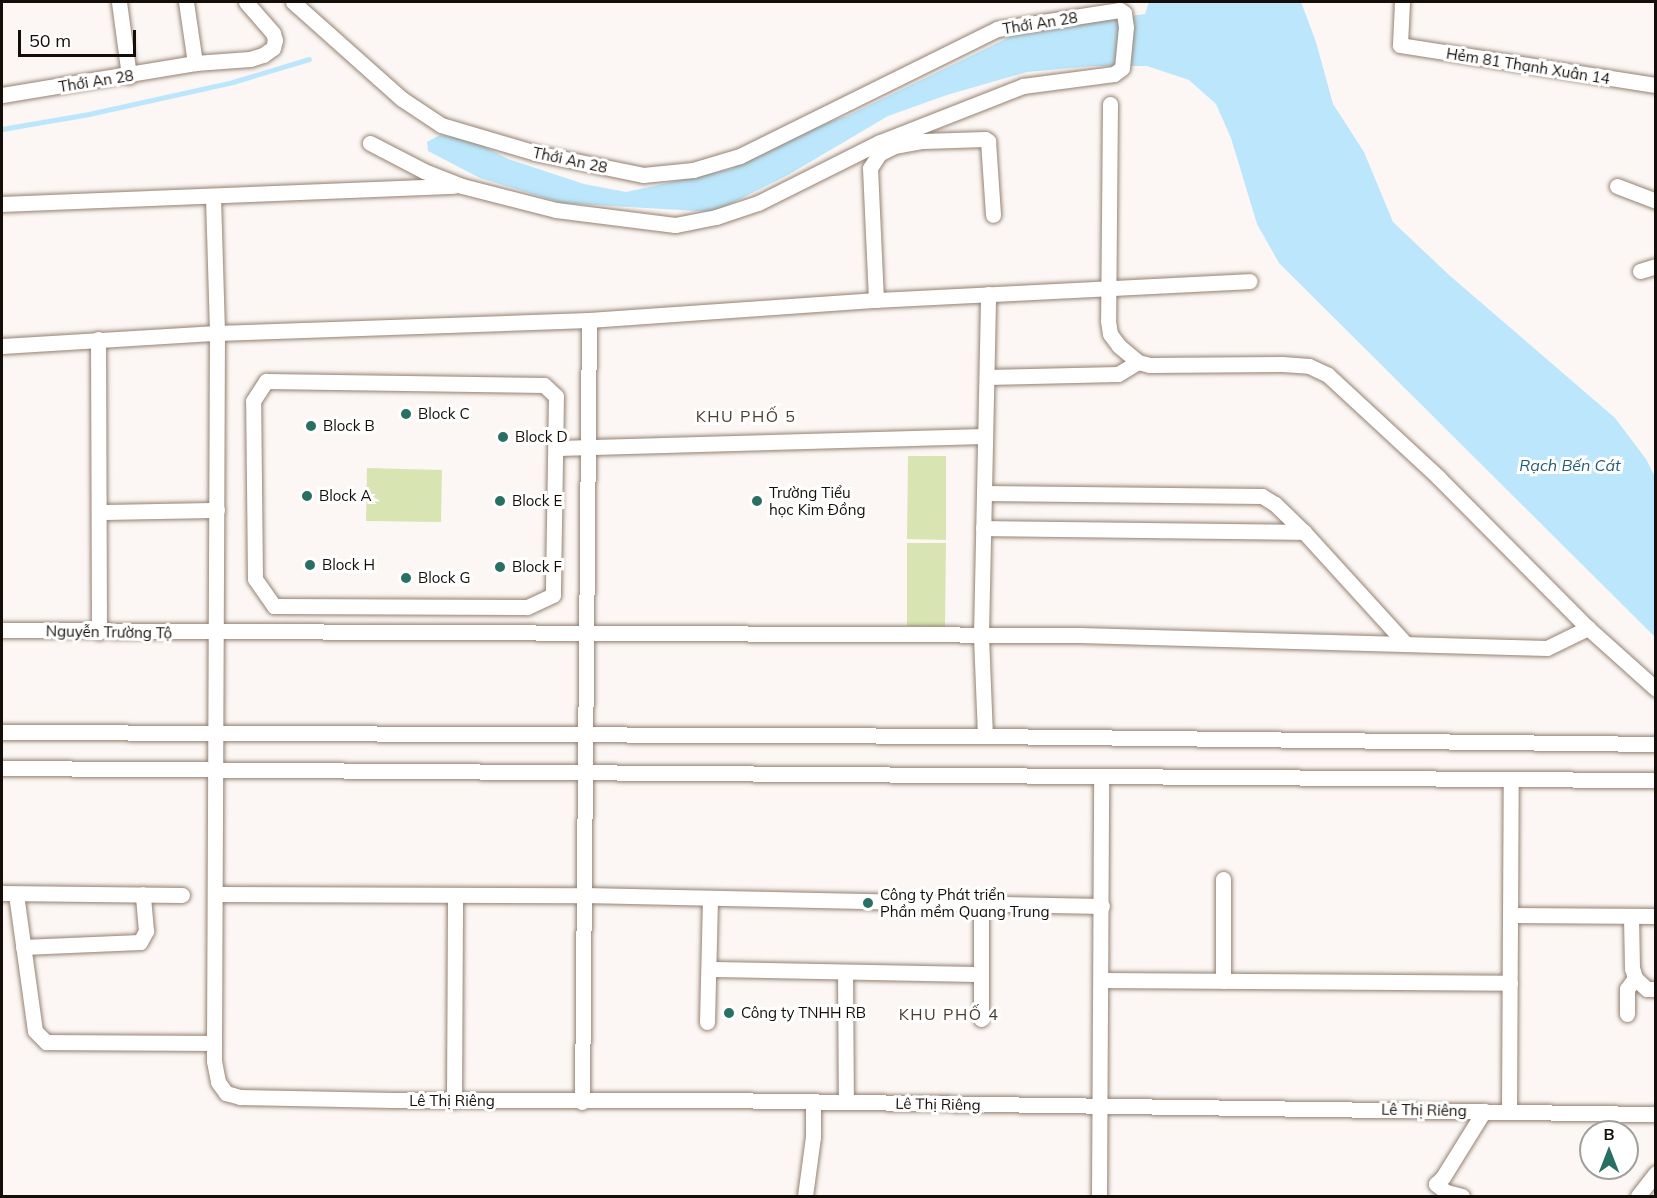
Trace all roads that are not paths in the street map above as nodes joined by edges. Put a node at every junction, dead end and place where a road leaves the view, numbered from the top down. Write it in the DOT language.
graph roads {
  1 [pos="119,2"];
  2 [pos="186,2"];
  3 [pos="246,2"];
  4 [pos="293,2"];
  5 [pos="1402,2"];
  6 [pos="195,63"];
  7 [pos="129,76"];
  8 [pos="1656,85"];
  9 [pos="2,95"];
  10 [pos="1110,104"];
  11 [pos="370,143"];
  12 [pos="462,186"];
  13 [pos="1617,186"];
  14 [pos="213,197"];
  15 [pos="1656,201"];
  16 [pos="2,204"];
  17 [pos="993,215"];
  18 [pos="1656,266"];
  19 [pos="1640,271"];
  20 [pos="1250,281"];
  21 [pos="1107,289"];
  22 [pos="988,294"];
  23 [pos="876,300"];
  24 [pos="589,320"];
  25 [pos="217,333"];
  26 [pos="98,339"];
  27 [pos="2,346"];
  28 [pos="1138,362"];
  29 [pos="987,377"];
  30 [pos="985,436"];
  31 [pos="556,448"];
  32 [pos="588,448"];
  33 [pos="984,493"];
  34 [pos="217,510"];
  35 [pos="99,512"];
  36 [pos="983,528"];
  37 [pos="1304,532"];
  38 [pos="1588,628"];
  39 [pos="2,630"];
  40 [pos="99,632"];
  41 [pos="216,632"];
  42 [pos="585,634"];
  43 [pos="981,635"];
  44 [pos="1404,642"];
  45 [pos="1656,689"];
  46 [pos="2,732"];
  47 [pos="217,732"];
  48 [pos="586,734"];
  49 [pos="985,736"];
  50 [pos="1656,744"];
  51 [pos="2,768"];
  52 [pos="217,771"];
  53 [pos="586,773"];
  54 [pos="1101,776"];
  55 [pos="1511,779"];
  56 [pos="1656,780"];
  57 [pos="1223,879"];
  58 [pos="9,894"];
  59 [pos="143,894"];
  60 [pos="215,894"];
  61 [pos="182,895"];
  62 [pos="455,895"];
  63 [pos="584,895"];
  64 [pos="710,898"];
  65 [pos="981,904"];
  66 [pos="1102,906"];
  67 [pos="1510,915"];
  68 [pos="1631,916"];
  69 [pos="1656,916"];
  70 [pos="23,947"];
  71 [pos="708,969"];
  72 [pos="845,972"];
  73 [pos="981,974"];
  74 [pos="1635,978"];
  75 [pos="1101,981"];
  76 [pos="1223,981"];
  77 [pos="1510,983"];
  78 [pos="1656,989"];
  79 [pos="1627,1014"];
  80 [pos="981,1019"];
  81 [pos="707,1022"];
  82 [pos="214,1043"];
  83 [pos="454,1101"];
  84 [pos="813,1101"];
  85 [pos="582,1102"];
  86 [pos="846,1102"];
  87 [pos="1100,1106"];
  88 [pos="1484,1111"];
  89 [pos="1509,1112"];
  90 [pos="1656,1114"];
  91 [pos="1656,1173"];
  92 [pos="1433,1190"];
  93 [pos="805,1197"];
  94 [pos="1099,1197"];
  95 [pos="1462,1197"];
  96 [pos="1638,1197"];
  1 -- 7 [label="street"];
  2 -- 6 [label="street"];
  3 -- 6 [label="street, Thới An 28"];
  4 -- 12 [label="street, Thới An 28"];
  5 -- 8 [label="street, Hẻm 81 Thạnh Xuân 14"];
  6 -- 7 [label="street, Thới An 28"];
  7 -- 9 [label="street, Thới An 28"];
  10 -- 21 [label="street"];
  11 -- 12 [label="street, Thới An 28"];
  12 -- 14 [label="street"];
  13 -- 15 [label="street"];
  14 -- 16 [label="street"];
  14 -- 25 [label="street"];
  17 -- 23 [label="street"];
  18 -- 19 [label="street"];
  20 -- 21 [label="street"];
  21 -- 22 [label="street"];
  21 -- 28 [label="street"];
  22 -- 23 [label="street"];
  22 -- 29 [label="street"];
  23 -- 24 [label="street"];
  24 -- 25 [label="street"];
  24 -- 32 [label="street"];
  25 -- 26 [label="street"];
  25 -- 34 [label="street"];
  26 -- 27 [label="street"];
  26 -- 35 [label="street"];
  28 -- 29 [label="street"];
  28 -- 38 [label="street"];
  29 -- 30 [label="street"];
  30 -- 32 [label="street"];
  30 -- 33 [label="street"];
  31 -- 31 [label="street"];
  31 -- 32 [label="street"];
  32 -- 42 [label="street"];
  33 -- 36 [label="street"];
  33 -- 37 [label="street"];
  34 -- 35 [label="street"];
  34 -- 41 [label="street"];
  35 -- 40 [label="street"];
  36 -- 37 [label="street"];
  36 -- 43 [label="street"];
  37 -- 44 [label="street"];
  38 -- 44 [label="street, Nguyễn Trường Tộ"];
  38 -- 45 [label="street"];
  39 -- 40 [label="street, Nguyễn Trường Tộ"];
  40 -- 41 [label="street, Nguyễn Trường Tộ"];
  41 -- 42 [label="street, Nguyễn Trường Tộ"];
  41 -- 47 [label="street"];
  42 -- 43 [label="street, Nguyễn Trường Tộ"];
  42 -- 48 [label="street"];
  43 -- 44 [label="street, Nguyễn Trường Tộ"];
  43 -- 49 [label="street"];
  46 -- 47 [label="street"];
  47 -- 48 [label="street"];
  47 -- 52 [label="street"];
  48 -- 49 [label="street"];
  48 -- 53 [label="street"];
  49 -- 50 [label="street"];
  51 -- 52 [label="street"];
  52 -- 53 [label="street"];
  52 -- 60 [label="street"];
  53 -- 54 [label="street"];
  53 -- 63 [label="street"];
  54 -- 55 [label="street"];
  54 -- 66 [label="street"];
  55 -- 56 [label="street"];
  55 -- 67 [label="street"];
  57 -- 76 [label="street"];
  58 -- 59 [label="street"];
  58 -- 70 [label="street"];
  59 -- 61 [label="street"];
  59 -- 70 [label="street"];
  60 -- 62 [label="street"];
  60 -- 82 [label="street"];
  62 -- 63 [label="street"];
  62 -- 83 [label="street"];
  63 -- 64 [label="street"];
  63 -- 85 [label="street"];
  64 -- 65 [label="street"];
  64 -- 71 [label="street"];
  65 -- 66 [label="street"];
  65 -- 73 [label="street"];
  66 -- 75 [label="street"];
  67 -- 68 [label="street"];
  67 -- 77 [label="street"];
  68 -- 69 [label="street"];
  68 -- 74 [label="street"];
  70 -- 82 [label="street"];
  71 -- 72 [label="street"];
  71 -- 81 [label="street"];
  72 -- 73 [label="street"];
  72 -- 86 [label="street"];
  73 -- 80 [label="street"];
  74 -- 78 [label="street"];
  74 -- 79 [label="street"];
  75 -- 76 [label="street"];
  75 -- 87 [label="street"];
  76 -- 77 [label="street"];
  77 -- 89 [label="street"];
  82 -- 83 [label="street, Lê Thị Riêng"];
  83 -- 85 [label="street, Lê Thị Riêng"];
  84 -- 85 [label="street, Lê Thị Riêng"];
  84 -- 86 [label="street, Lê Thị Riêng"];
  84 -- 93 [label="street"];
  86 -- 87 [label="street, Lê Thị Riêng"];
  87 -- 88 [label="street, Lê Thị Riêng"];
  87 -- 94 [label="street"];
  88 -- 89 [label="street, Lê Thị Riêng"];
  88 -- 92 [label="street"];
  89 -- 90 [label="street, Lê Thị Riêng"];
  91 -- 96 [label="street"];
  92 -- 95 [label="street"];
}
